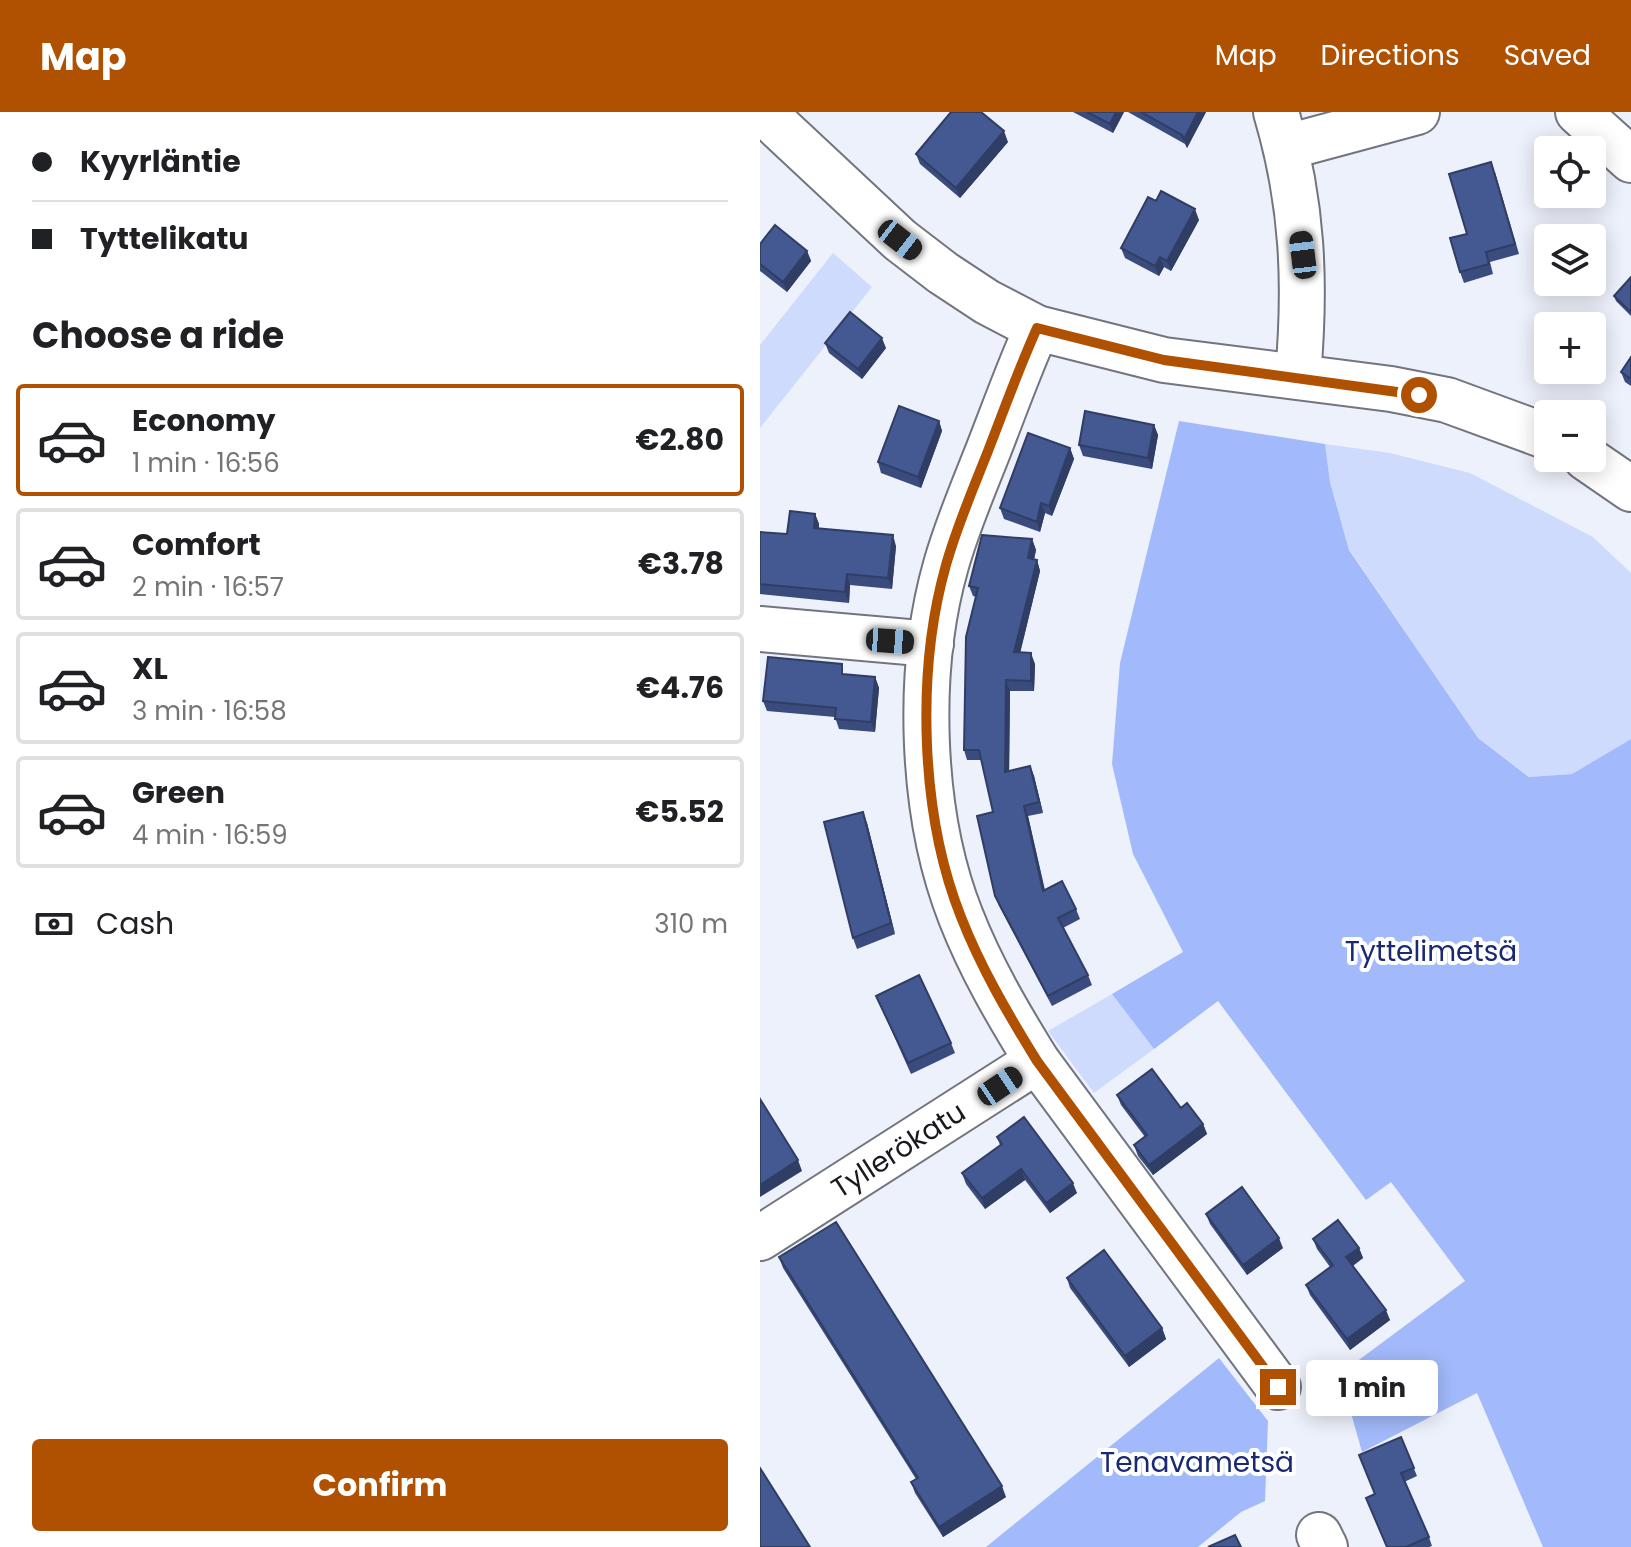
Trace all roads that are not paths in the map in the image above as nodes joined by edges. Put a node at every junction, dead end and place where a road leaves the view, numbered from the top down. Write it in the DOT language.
graph roads {
  1 [pos="763,112"];
  2 [pos="1417,112"];
  3 [pos="1578,112"];
  4 [pos="1282,129"];
  5 [pos="1631,160"];
  6 [pos="1037,328"];
  7 [pos="1298,376"];
  8 [pos="1534,432"];
  9 [pos="1606,472"];
  10 [pos="1631,489"];
  11 [pos="760,629"];
  12 [pos="931,644"];
  13 [pos="1037,1061"];
  14 [pos="760,1238"];
  15 [pos="1278,1387"];
  1 -- 6 [label="street"];
  2 -- 4 [label="street"];
  3 -- 5 [label="street"];
  4 -- 7 [label="street"];
  6 -- 7 [label="street"];
  6 -- 12 [label="street"];
  7 -- 8 [label="street"];
  9 -- 10 [label="street"];
  11 -- 12 [label="street"];
  12 -- 13 [label="street"];
  13 -- 14 [label="street, Tyllerökatu"];
  13 -- 15 [label="street"];
}
